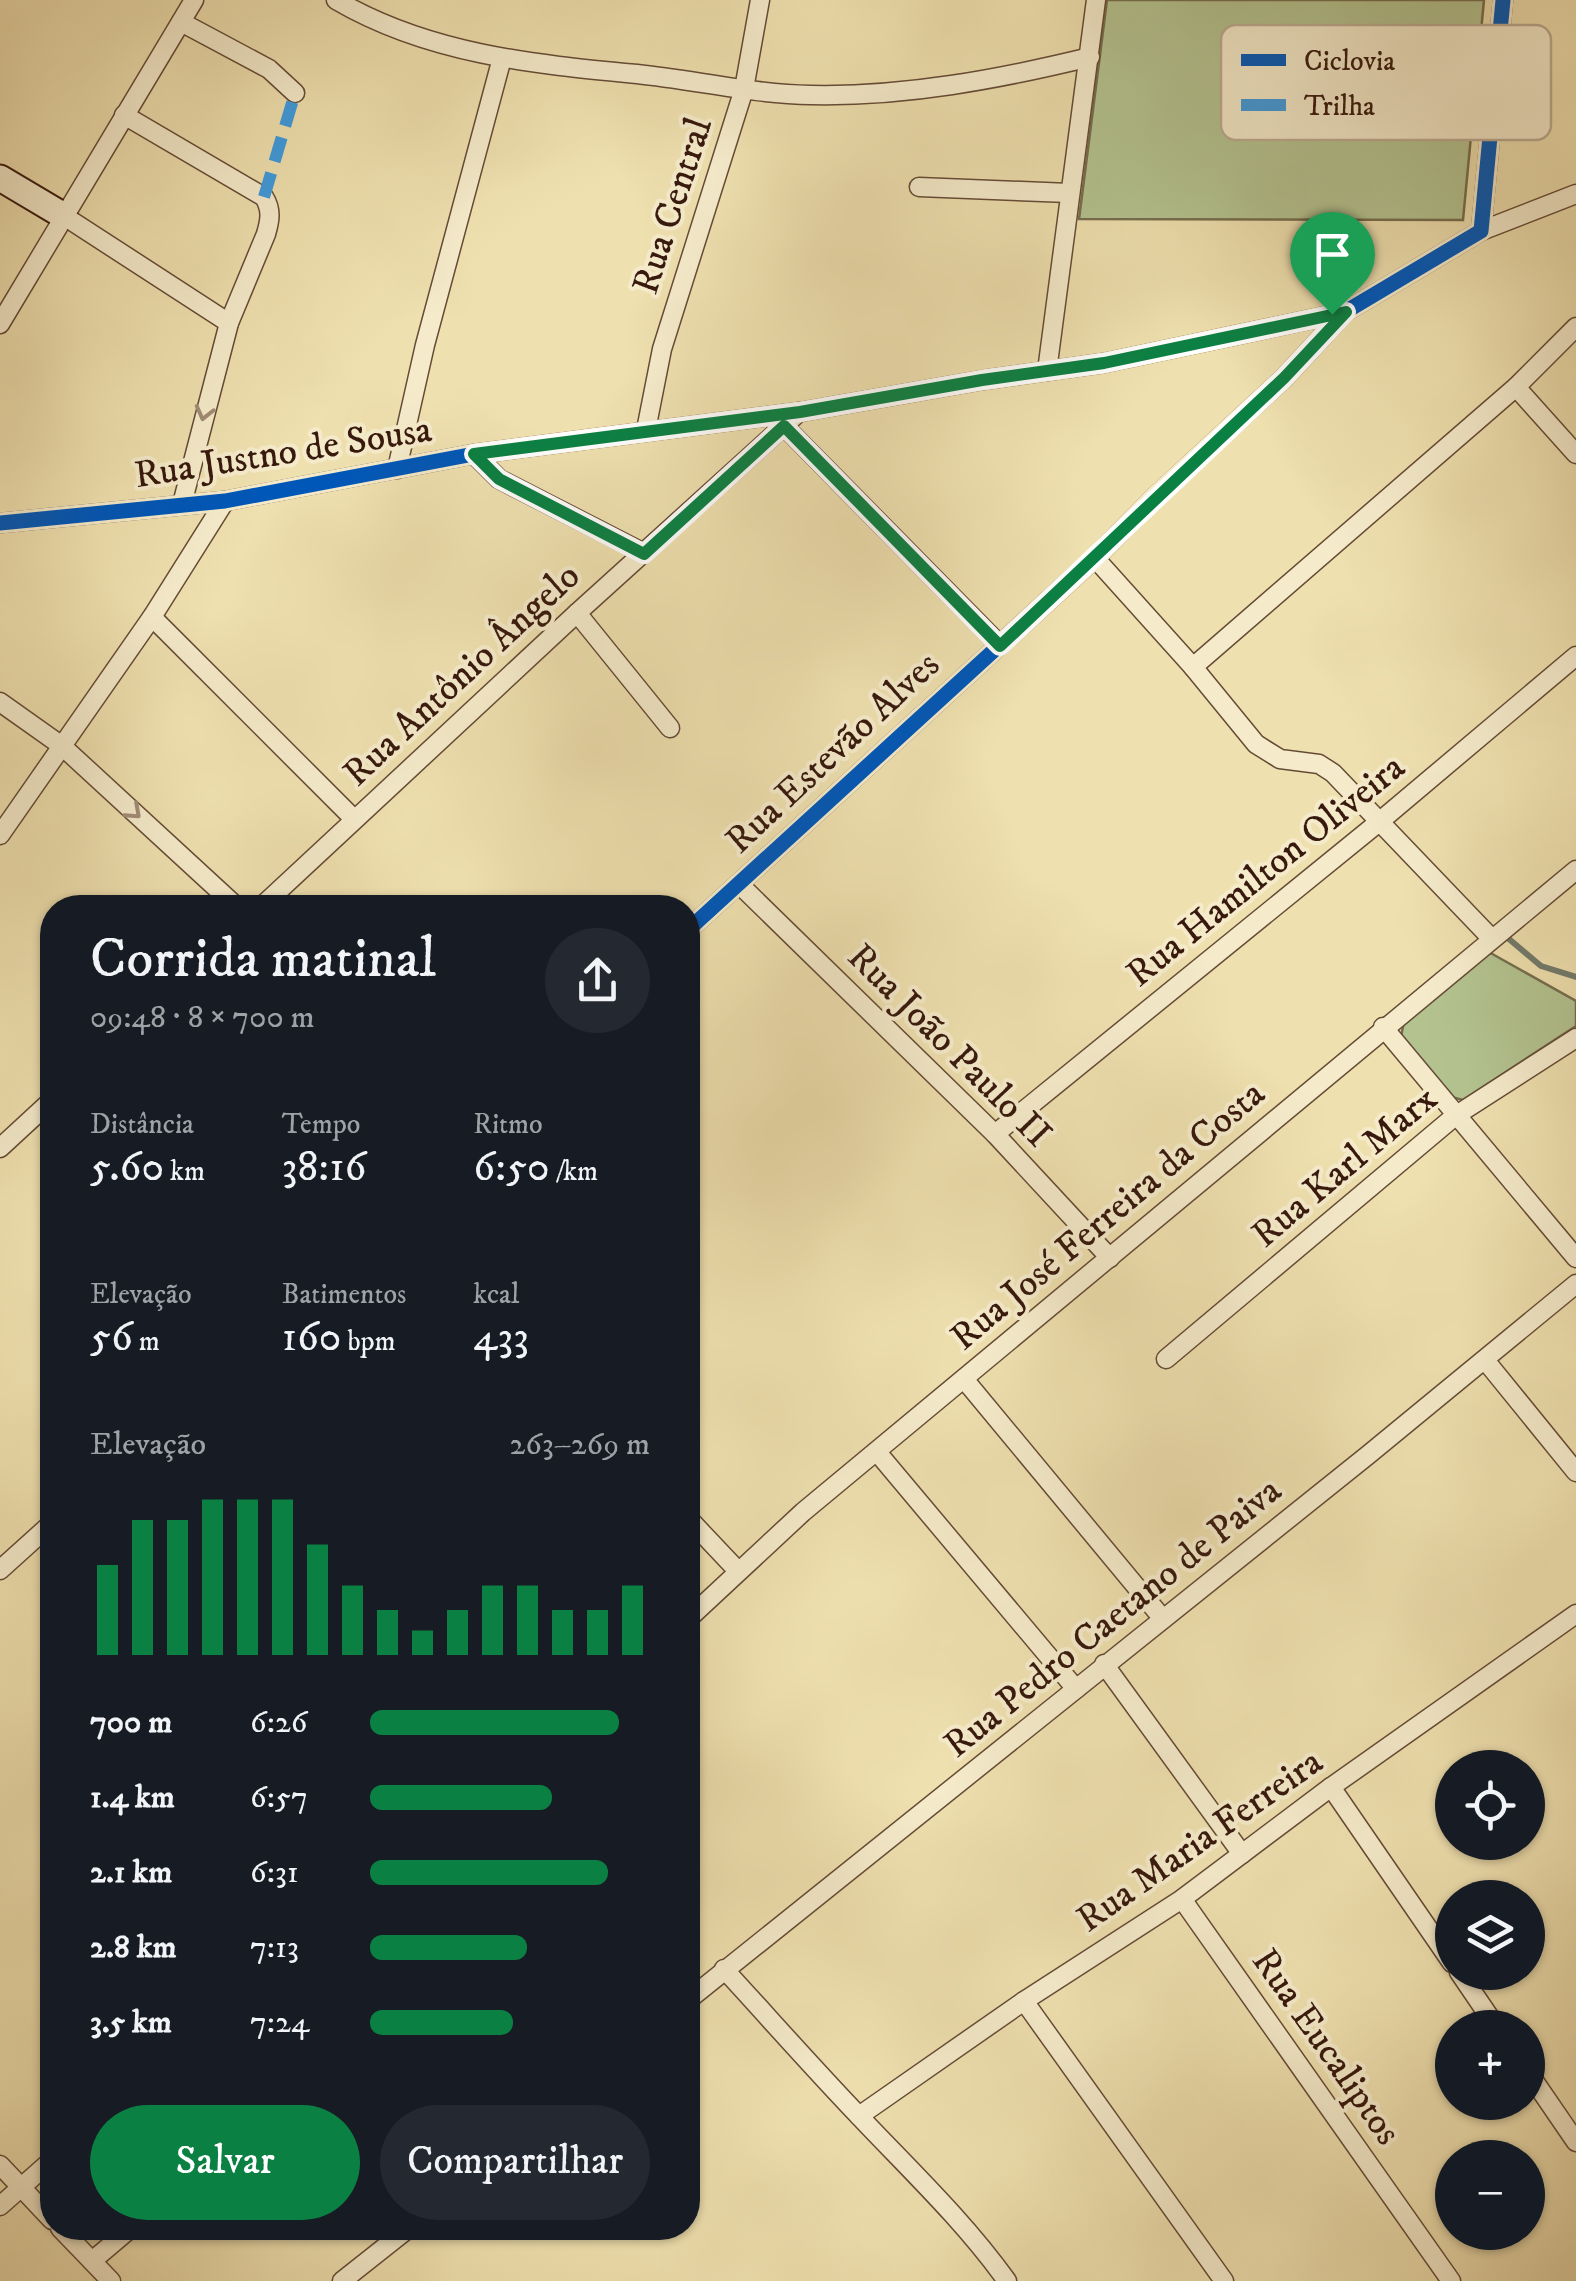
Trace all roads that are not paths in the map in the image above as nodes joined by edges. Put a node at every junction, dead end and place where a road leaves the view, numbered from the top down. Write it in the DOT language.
graph roads {
  1 [pos="194,0"];
  2 [pos="336,0"];
  3 [pos="760,0"];
  4 [pos="1096,0"];
  5 [pos="1503,0"];
  6 [pos="364,7"];
  7 [pos="181,22"];
  8 [pos="1501,25"];
  9 [pos="1090,57"];
  10 [pos="502,58"];
  11 [pos="744,90"];
  12 [pos="295,93"];
  13 [pos="124,115"];
  14 [pos="1490,140"];
  15 [pos="0,178"];
  16 [pos="919,187"];
  17 [pos="1069,193"];
  18 [pos="1576,194"];
  19 [pos="64,216"];
  20 [pos="1481,231"];
  21 [pos="1346,312"];
  22 [pos="229,323"];
  23 [pos="0,324"];
  24 [pos="1576,327"];
  25 [pos="1047,371"];
  26 [pos="1516,387"];
  27 [pos="800,412"];
  28 [pos="784,426"];
  29 [pos="646,430"];
  30 [pos="474,454"];
  31 [pos="1576,454"];
  32 [pos="397,469"];
  33 [pos="224,501"];
  34 [pos="182,504"];
  35 [pos="0,523"];
  36 [pos="644,554"];
  37 [pos="1095,558"];
  38 [pos="577,613"];
  39 [pos="152,616"];
  40 [pos="1000,646"];
  41 [pos="1576,656"];
  42 [pos="1193,667"];
  43 [pos="0,702"];
  44 [pos="670,728"];
  45 [pos="62,746"];
  46 [pos="354,819"];
  47 [pos="1379,822"];
  48 [pos="0,835"];
  49 [pos="1576,870"];
  50 [pos="739,884"];
  51 [pos="224,895"];
  52 [pos="274,895"];
  53 [pos="700,919"];
  54 [pos="1492,938"];
  55 [pos="1383,1027"];
  56 [pos="1576,1038"];
  57 [pos="40,1111"];
  58 [pos="1455,1116"];
  59 [pos="996,1134"];
  60 [pos="0,1148"];
  61 [pos="1110,1258"];
  62 [pos="1576,1258"];
  63 [pos="1576,1284"];
  64 [pos="1166,1359"];
  65 [pos="1485,1360"];
  66 [pos="964,1379"];
  67 [pos="878,1452"];
  68 [pos="1576,1472"];
  69 [pos="700,1531"];
  70 [pos="40,1535"];
  71 [pos="0,1570"];
  72 [pos="738,1571"];
  73 [pos="700,1607"];
  74 [pos="1576,1614"];
  75 [pos="1162,1619"];
  76 [pos="1104,1664"];
  77 [pos="1076,1689"];
  78 [pos="1331,1787"];
  79 [pos="1242,1854"];
  80 [pos="1182,1899"];
  81 [pos="1435,1938"];
  82 [pos="724,1969"];
  83 [pos="700,1990"];
  84 [pos="1024,2001"];
  85 [pos="1545,2097"];
  86 [pos="859,2116"];
  87 [pos="1576,2142"];
  88 [pos="0,2165"];
  89 [pos="40,2171"];
  90 [pos="21,2188"];
  91 [pos="0,2206"];
  92 [pos="40,2208"];
  93 [pos="72,2240"];
  94 [pos="117,2240"];
  95 [pos="394,2240"];
  96 [pos="92,2261"];
  97 [pos="111,2281"];
  98 [pos="342,2281"];
  99 [pos="1007,2281"];
  100 [pos="1224,2281"];
  101 [pos="1452,2281"];
  1 -- 7 [label="street"];
  2 -- 6 [label="street"];
  3 -- 11 [label="street, Rua Central"];
  4 -- 9 [label="street"];
  5 -- 8 [label="street"];
  6 -- 10 [label="street"];
  7 -- 12 [label="street"];
  7 -- 13 [label="street"];
  9 -- 11 [label="street"];
  9 -- 17 [label="street"];
  10 -- 11 [label="street"];
  10 -- 32 [label="street"];
  11 -- 29 [label="street, Rua Central"];
  13 -- 19 [label="street"];
  13 -- 22 [label="street"];
  14 -- 20 [label="street"];
  15 -- 19 [label="street"];
  16 -- 17 [label="street"];
  17 -- 25 [label="street"];
  18 -- 20 [label="street, Rua Estevão Alves"];
  19 -- 22 [label="street"];
  19 -- 23 [label="street"];
  20 -- 21 [label="street, Rua Estevão Alves"];
  21 -- 25 [label="street, Rua Justno de Sousa"];
  21 -- 37 [label="street, Rua Estevão Alves"];
  22 -- 34 [label="street, one-way"];
  24 -- 26 [label="street"];
  25 -- 27 [label="street, Rua Justno de Sousa"];
  26 -- 31 [label="street"];
  26 -- 42 [label="street"];
  27 -- 28 [label="street, Rua Antônio Ângelo"];
  27 -- 29 [label="street, Rua Justno de Sousa"];
  28 -- 36 [label="street, Rua Antônio Ângelo"];
  28 -- 40 [label="street"];
  29 -- 30 [label="street, Rua Justno de Sousa"];
  30 -- 32 [label="street, Rua Justno de Sousa"];
  30 -- 36 [label="street"];
  32 -- 33 [label="street, Rua Justno de Sousa"];
  33 -- 34 [label="street, Rua Justno de Sousa"];
  33 -- 39 [label="street"];
  34 -- 35 [label="street, Rua Justno de Sousa"];
  36 -- 38 [label="street, Rua Antônio Ângelo"];
  37 -- 40 [label="street, Rua Estevão Alves"];
  37 -- 42 [label="street"];
  38 -- 44 [label="street"];
  38 -- 46 [label="street, Rua Antônio Ângelo"];
  39 -- 45 [label="street"];
  39 -- 46 [label="street"];
  40 -- 50 [label="street, Rua Estevão Alves"];
  41 -- 47 [label="street, Rua Hamilton Oliveira"];
  42 -- 47 [label="street"];
  43 -- 45 [label="street"];
  45 -- 48 [label="street"];
  45 -- 51 [label="street, one-way"];
  46 -- 52 [label="street, Rua Antônio Ângelo"];
  47 -- 54 [label="street"];
  47 -- 59 [label="street, Rua Hamilton Oliveira"];
  49 -- 54 [label="street, Rua José Ferreira da Costa"];
  50 -- 53 [label="street, Rua Estevão Alves"];
  50 -- 59 [label="street, Rua João Paulo II"];
  54 -- 55 [label="street, Rua José Ferreira da Costa"];
  55 -- 58 [label="street"];
  55 -- 61 [label="street, Rua José Ferreira da Costa"];
  56 -- 58 [label="street, Rua Karl Marx"];
  57 -- 60 [label="street"];
  58 -- 62 [label="street"];
  58 -- 64 [label="street, Rua Karl Marx"];
  59 -- 61 [label="street, Rua João Paulo II"];
  61 -- 66 [label="street, Rua José Ferreira da Costa"];
  63 -- 65 [label="street, Rua Pedro Caetano de Paiva"];
  65 -- 68 [label="street"];
  65 -- 75 [label="street, Rua Pedro Caetano de Paiva"];
  66 -- 67 [label="street, Rua José Ferreira da Costa"];
  66 -- 75 [label="street"];
  67 -- 72 [label="street, Rua José Ferreira da Costa"];
  67 -- 77 [label="street"];
  69 -- 72 [label="street"];
  70 -- 71 [label="street"];
  72 -- 73 [label="street, Rua José Ferreira da Costa"];
  74 -- 78 [label="street, Rua Maria Ferreira"];
  75 -- 76 [label="street, Rua Pedro Caetano de Paiva"];
  76 -- 77 [label="street, Rua Pedro Caetano de Paiva"];
  76 -- 79 [label="street"];
  77 -- 82 [label="street, Rua Pedro Caetano de Paiva"];
  78 -- 79 [label="street, Rua Maria Ferreira"];
  78 -- 81 [label="street"];
  79 -- 80 [label="street, Rua Maria Ferreira"];
  80 -- 84 [label="street, Rua Maria Ferreira"];
  80 -- 101 [label="street, Rua Eucaliptos"];
  82 -- 83 [label="street, Rua Pedro Caetano de Paiva"];
  82 -- 86 [label="street"];
  84 -- 86 [label="street, Rua Maria Ferreira"];
  84 -- 100 [label="street"];
  85 -- 87 [label="street"];
  86 -- 99 [label="street"];
  88 -- 90 [label="street"];
  89 -- 90 [label="street"];
  90 -- 91 [label="street"];
  90 -- 92 [label="street"];
  93 -- 96 [label="street"];
  94 -- 96 [label="street"];
  95 -- 98 [label="street"];
  96 -- 97 [label="street"];
}
